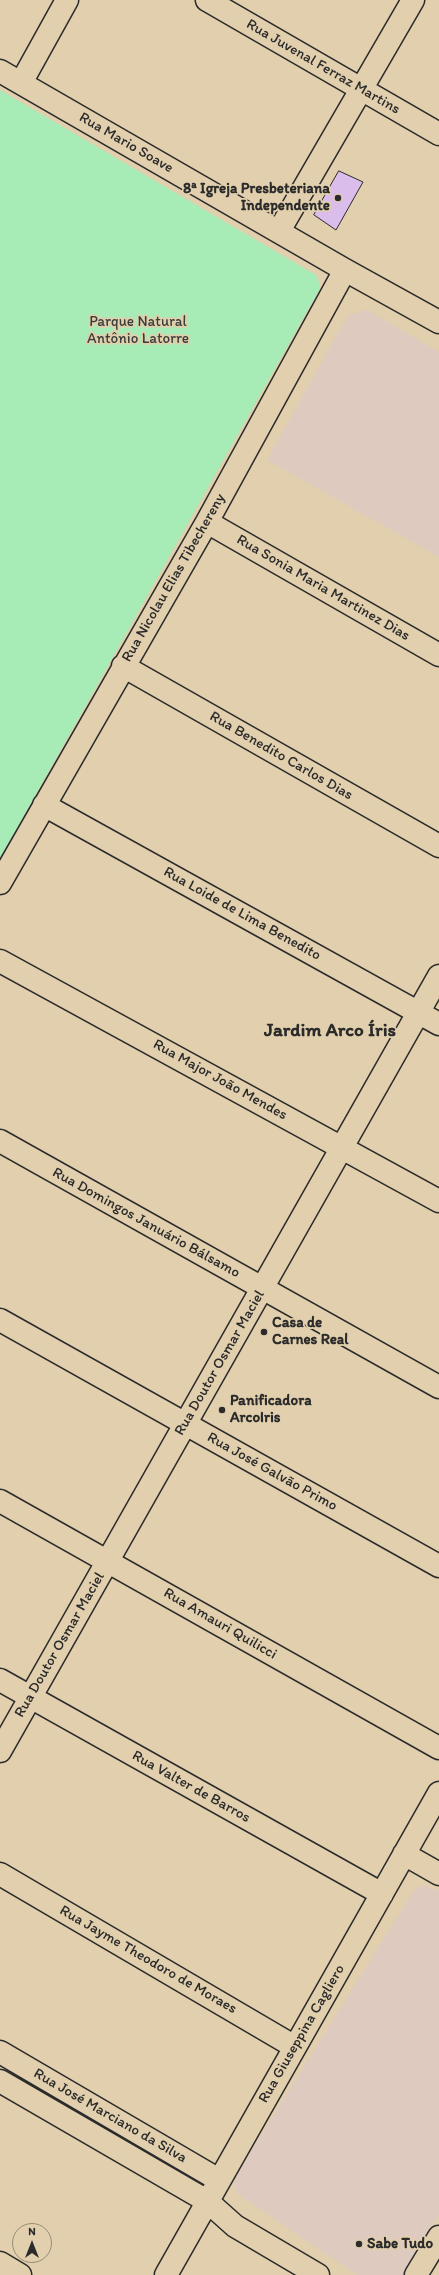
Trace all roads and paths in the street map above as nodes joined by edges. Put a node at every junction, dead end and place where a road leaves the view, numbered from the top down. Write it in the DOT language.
graph roads {
  1 [pos="67,0"];
  2 [pos="207,0"];
  3 [pos="413,0"];
  4 [pos="0,71"];
  5 [pos="21,83"];
  6 [pos="361,89"];
  7 [pos="439,134"];
  8 [pos="279,231"];
  9 [pos="345,270"];
  10 [pos="439,322"];
  11 [pos="207,522"];
  12 [pos="439,655"];
  13 [pos="123,666"];
  14 [pos="44,805"];
  15 [pos="439,846"];
  16 [pos="0,883"];
  17 [pos="0,961"];
  18 [pos="439,976"];
  19 [pos="418,1012"];
  20 [pos="439,1024"];
  21 [pos="0,1141"];
  22 [pos="342,1147"];
  23 [pos="439,1201"];
  24 [pos="263,1287"];
  25 [pos="0,1320"];
  26 [pos="439,1387"];
  27 [pos="186,1423"];
  28 [pos="0,1501"];
  29 [pos="108,1561"];
  30 [pos="439,1566"];
  31 [pos="0,1680"];
  32 [pos="31,1697"];
  33 [pos="439,1748"];
  34 [pos="0,1751"];
  35 [pos="439,1792"];
  36 [pos="404,1854"];
  37 [pos="0,1874"];
  38 [pos="439,1874"];
  39 [pos="382,1894"];
  40 [pos="295,2047"];
  41 [pos="0,2052"];
  42 [pos="0,2081"];
  43 [pos="219,2180"];
  44 [pos="207,2201"];
  45 [pos="439,2237"];
  46 [pos="0,2263"];
  47 [pos="20,2275"];
  48 [pos="166,2275"];
  49 [pos="318,2275"];
  50 [pos="416,2275"];
  1 -- 5 [label="street"];
  2 -- 6 [label="street, Rua Juvenal Ferraz Martins"];
  3 -- 6 [label="street"];
  4 -- 5 [label="street, Rua Mario Soave"];
  5 -- 8 [label="street, Rua Mario Soave"];
  6 -- 7 [label="street, Rua Juvenal Ferraz Martins"];
  6 -- 8 [label="street"];
  8 -- 9 [label="street, Rua Mario Soave"];
  9 -- 10 [label="street, Rua Mario Soave"];
  9 -- 11 [label="street, Rua Nicolau Elias Tibechereny"];
  11 -- 12 [label="street, Rua Sonia Maria Martinez Dias"];
  11 -- 13 [label="street, Rua Nicolau Elias Tibechereny"];
  13 -- 14 [label="street, Rua Nicolau Elias Tibechereny"];
  13 -- 15 [label="street, Rua Benedito Carlos Dias"];
  14 -- 16 [label="street, Rua Nicolau Elias Tibechereny"];
  14 -- 19 [label="street, Rua Loide de Lima Benedito"];
  17 -- 22 [label="street, Rua Major João Mendes"];
  18 -- 19 [label="street, Rua Doutor Osmar Maciel"];
  19 -- 20 [label="street, Rua Loide de Lima Benedito"];
  19 -- 22 [label="street, Rua Doutor Osmar Maciel"];
  21 -- 24 [label="street, Rua Domingos Januário Bálsamo"];
  22 -- 23 [label="street, Rua Major João Mendes"];
  22 -- 24 [label="street, Rua Doutor Osmar Maciel"];
  24 -- 26 [label="street, Rua Domingos Januário Bálsamo"];
  24 -- 27 [label="street, Rua Doutor Osmar Maciel"];
  25 -- 27 [label="street, Rua José Galvão Primo"];
  27 -- 29 [label="street, Rua Doutor Osmar Maciel"];
  27 -- 30 [label="street, Rua José Galvão Primo"];
  28 -- 29 [label="street, Rua Amauri Quilicci"];
  29 -- 32 [label="street, Rua Doutor Osmar Maciel"];
  29 -- 33 [label="street, Rua Amauri Quilicci"];
  31 -- 32 [label="street, Rua Valter de Barros"];
  32 -- 34 [label="street, Rua Doutor Osmar Maciel"];
  32 -- 39 [label="street, Rua Valter de Barros"];
  35 -- 36 [label="street, Rua Giuseppina Cagliero"];
  36 -- 38 [label="street"];
  36 -- 39 [label="street, Rua Giuseppina Cagliero"];
  37 -- 40 [label="street, Rua Jayme Theodoro de Moraes"];
  39 -- 40 [label="street, Rua Giuseppina Cagliero"];
  40 -- 43 [label="street, Rua Giuseppina Cagliero"];
  41 -- 43 [label="street, Rua José Marciano da Silva"];
  42 -- 44 [label="street, Rua José Marciano da Silva"];
  43 -- 44 [label="street, Rua Giuseppina Cagliero"];
  44 -- 48 [label="street, Rua Giuseppina Cagliero"];
  44 -- 49 [label="street, Rua José Marciano da Silva"];
  45 -- 50 [label="street"];
  46 -- 47 [label="street"];
}
